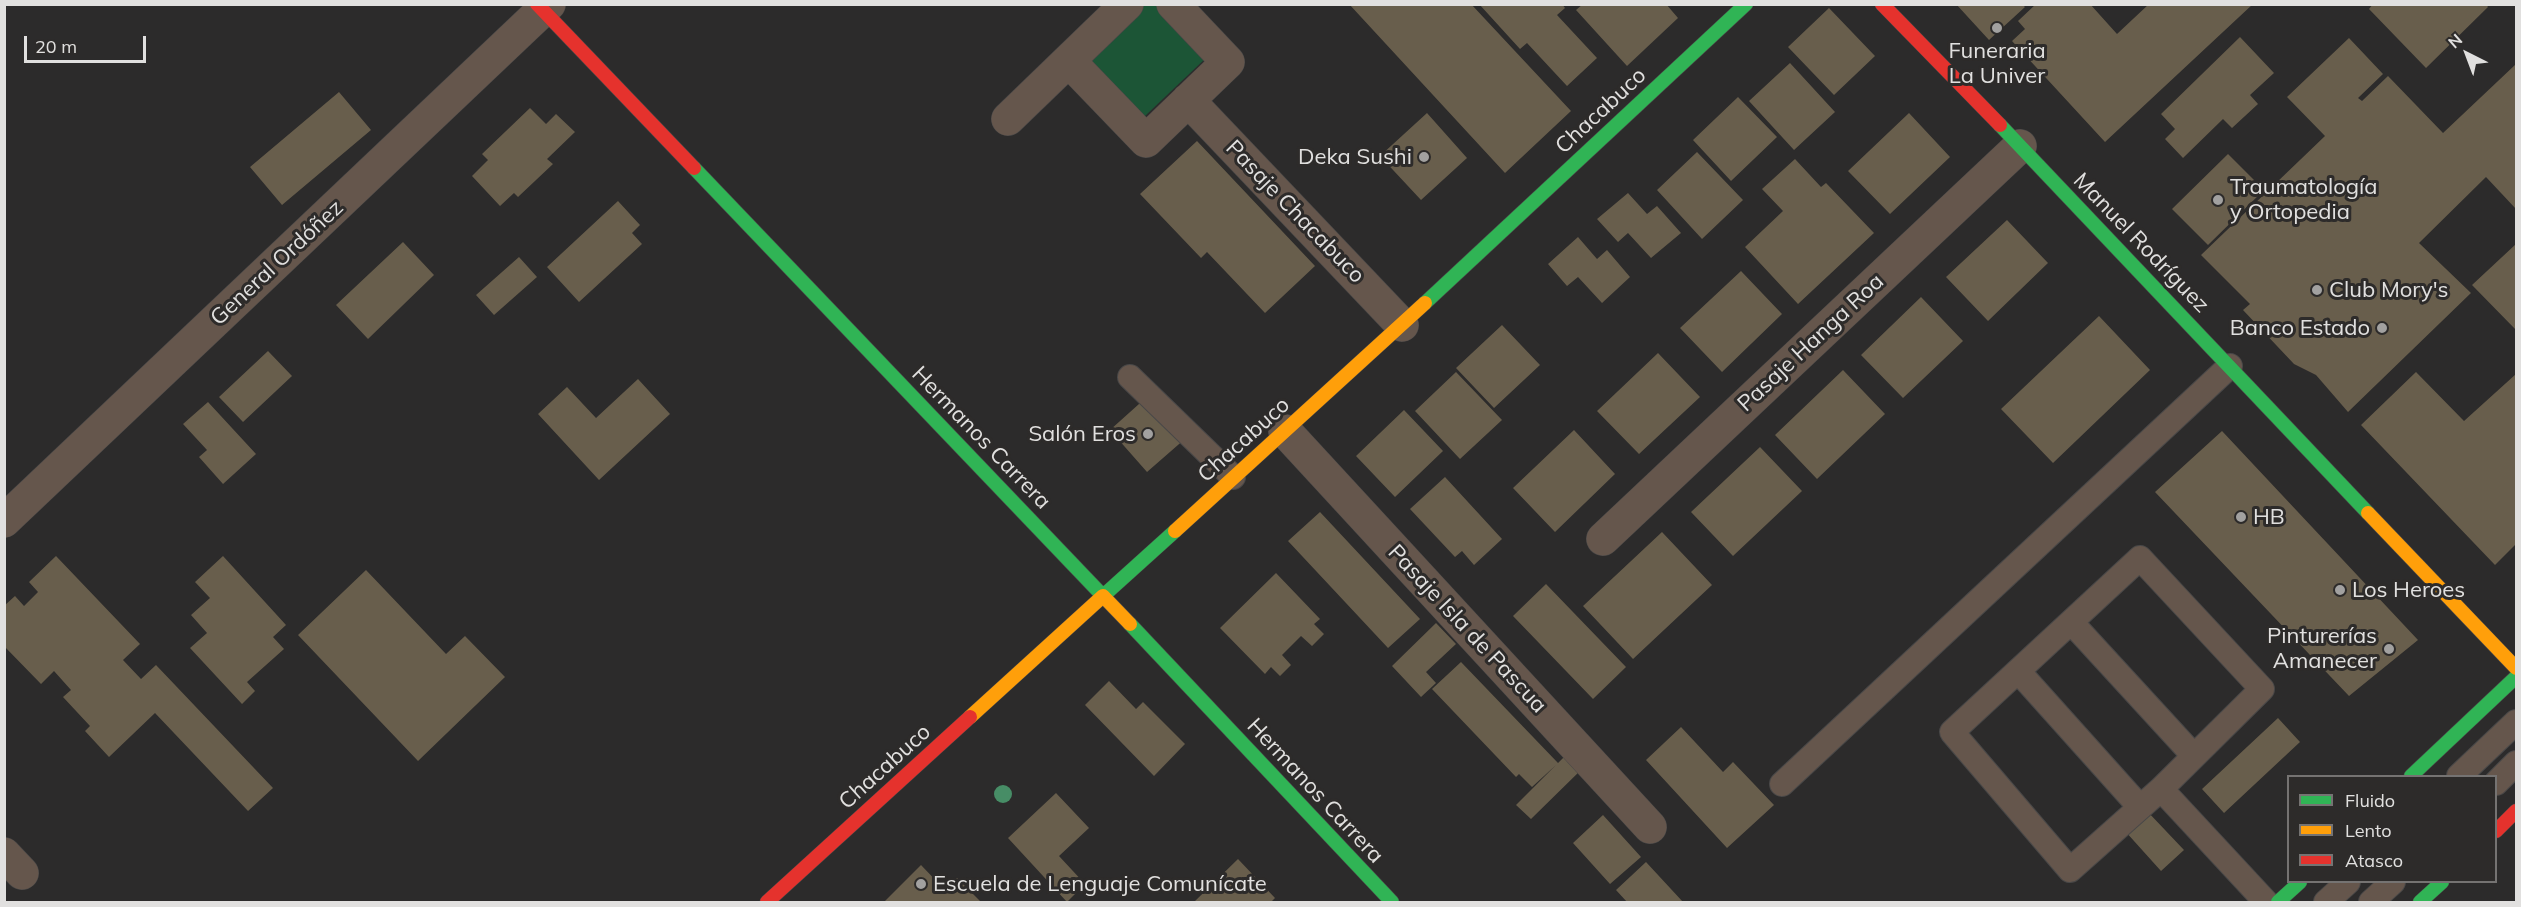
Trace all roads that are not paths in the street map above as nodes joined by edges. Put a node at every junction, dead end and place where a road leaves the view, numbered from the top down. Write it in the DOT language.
graph roads {
  1 [pos="1127,4"];
  2 [pos="1173,4"];
  3 [pos="1746,4"];
  4 [pos="1882,4"];
  5 [pos="543,6"];
  6 [pos="1069,61"];
  7 [pos="1188,100"];
  8 [pos="1008,119"];
  9 [pos="2020,146"];
  10 [pos="1402,325"];
  11 [pos="2230,366"];
  12 [pos="1130,377"];
  13 [pos="1285,431"];
  14 [pos="1233,477"];
  15 [pos="4,521"];
  16 [pos="1603,539"];
  17 [pos="1103,596"];
  18 [pos="2071,621"];
  19 [pos="2517,668"];
  20 [pos="2018,671"];
  21 [pos="2517,677"];
  22 [pos="2517,722"];
  23 [pos="2194,756"];
  24 [pos="2517,763"];
  25 [pos="2413,775"];
  26 [pos="2461,775"];
  27 [pos="2497,782"];
  28 [pos="1782,784"];
  29 [pos="2161,789"];
  30 [pos="2139,806"];
  31 [pos="2517,811"];
  32 [pos="1650,827"];
  33 [pos="2497,830"];
  34 [pos="2299,883"];
  35 [pos="2347,883"];
  36 [pos="2392,883"];
  37 [pos="2441,883"];
  38 [pos="767,903"];
  39 [pos="1392,903"];
  40 [pos="2266,903"];
  41 [pos="2277,903"];
  42 [pos="2326,903"];
  43 [pos="2371,903"];
  44 [pos="2420,903"];
  1 -- 6 [label="street"];
  2 -- 7 [label="street"];
  3 -- 10 [label="main road, Chacabuco"];
  4 -- 9 [label="main road, Manuel Rodríguez"];
  5 -- 15 [label="street, General Ordóñez"];
  5 -- 17 [label="main road, Hermanos Carrera"];
  6 -- 7 [label="street"];
  6 -- 8 [label="street"];
  7 -- 10 [label="street, Pasaje Chacabuco"];
  9 -- 11 [label="main road, Manuel Rodríguez"];
  9 -- 16 [label="street, Pasaje Hanga Roa"];
  10 -- 13 [label="main road, Chacabuco"];
  11 -- 19 [label="main road, Manuel Rodríguez"];
  11 -- 28 [label="lane"];
  12 -- 14 [label="lane"];
  13 -- 14 [label="main road, Chacabuco"];
  13 -- 32 [label="street, Pasaje Isla de Pascua"];
  14 -- 17 [label="main road, Chacabuco"];
  17 -- 38 [label="main road, Chacabuco"];
  17 -- 39 [label="main road, Hermanos Carrera"];
  18 -- 20 [label="lane"];
  18 -- 23 [label="lane"];
  18 -- 23 [label="lane"];
  20 -- 30 [label="lane"];
  20 -- 30 [label="lane"];
  21 -- 25 [label="main road"];
  22 -- 26 [label="lane"];
  23 -- 29 [label="lane"];
  24 -- 27 [label="lane"];
  29 -- 30 [label="lane"];
  29 -- 40 [label="lane"];
  31 -- 33 [label="main road"];
  34 -- 41 [label="main road"];
  35 -- 42 [label="lane"];
  36 -- 43 [label="lane"];
  37 -- 44 [label="main road"];
}
